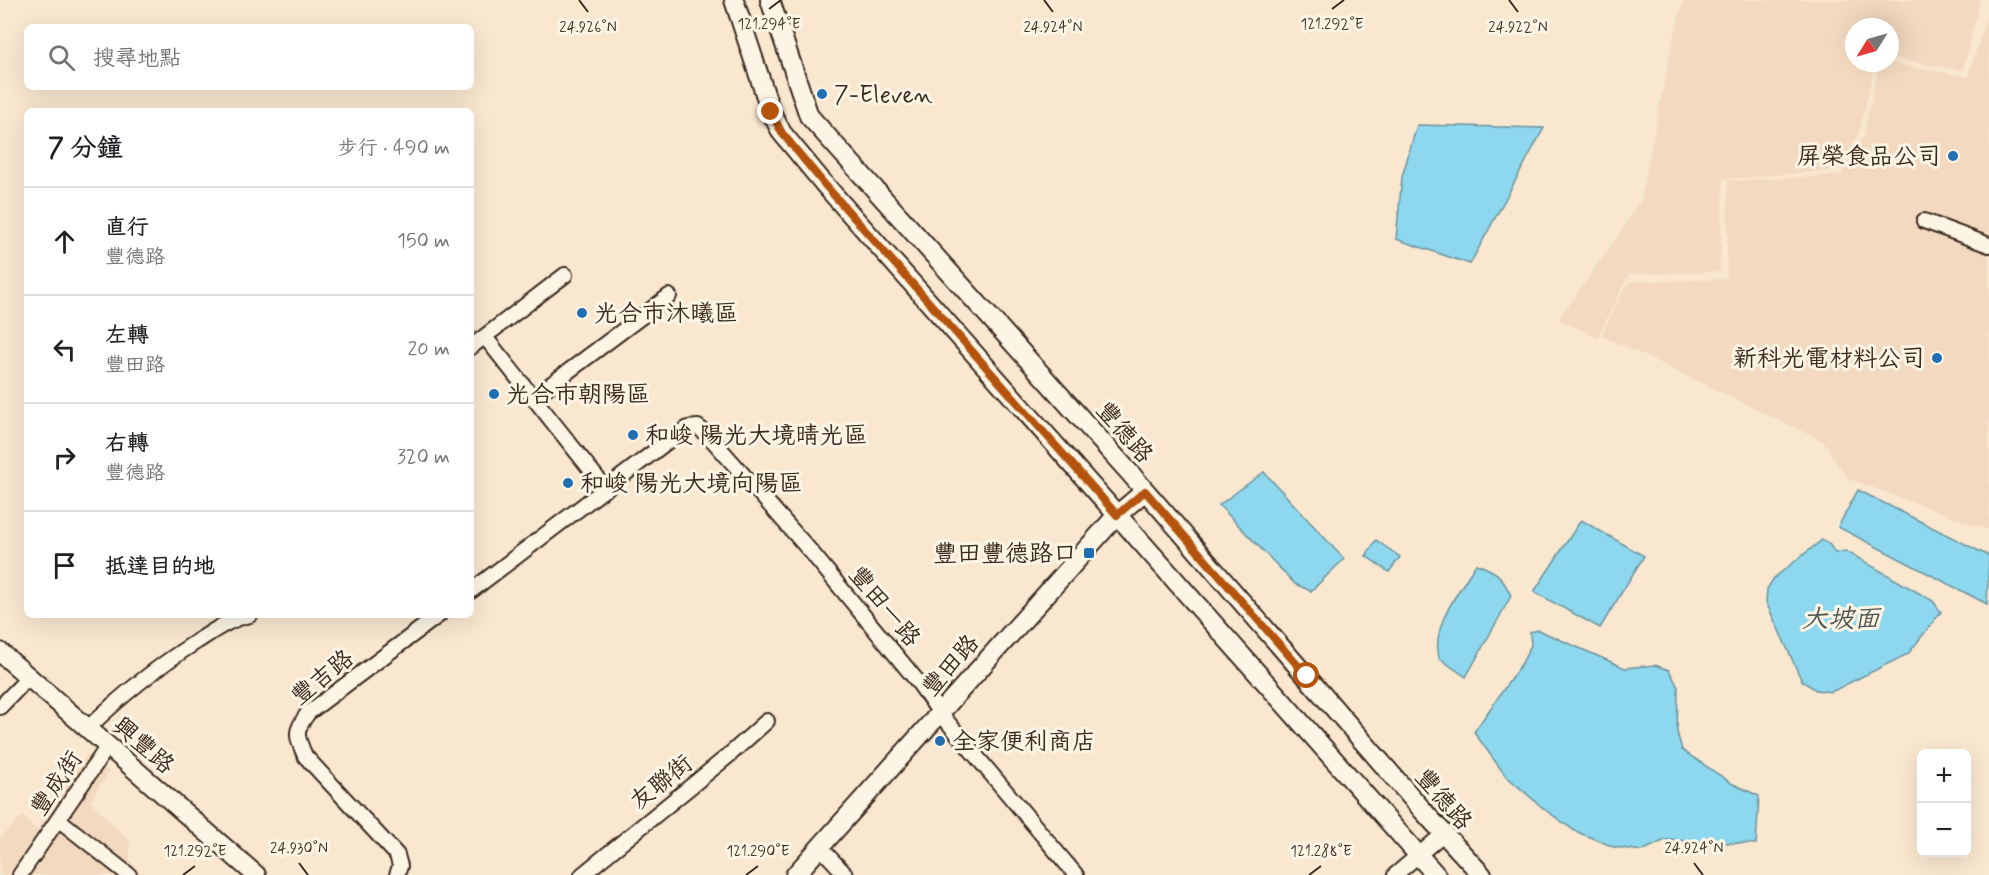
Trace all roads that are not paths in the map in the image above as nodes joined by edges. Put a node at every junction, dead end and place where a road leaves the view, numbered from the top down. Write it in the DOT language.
graph roads {
  1 [pos="734,0"];
  2 [pos="770,0"];
  3 [pos="1924,221"];
  4 [pos="1989,245"];
  5 [pos="565,275"];
  6 [pos="669,296"];
  7 [pos="485,337"];
  8 [pos="474,345"];
  9 [pos="534,397"];
  10 [pos="606,489"];
  11 [pos="1145,491"];
  12 [pos="1117,515"];
  13 [pos="474,589"];
  14 [pos="237,618"];
  15 [pos="434,618"];
  16 [pos="0,652"];
  17 [pos="29,677"];
  18 [pos="0,707"];
  19 [pos="940,713"];
  20 [pos="767,721"];
  21 [pos="88,728"];
  22 [pos="108,746"];
  23 [pos="58,819"];
  24 [pos="1443,834"];
  25 [pos="820,848"];
  26 [pos="1418,856"];
  27 [pos="20,875"];
  28 [pos="129,875"];
  29 [pos="256,875"];
  30 [pos="397,875"];
  31 [pos="582,875"];
  32 [pos="795,875"];
  33 [pos="846,875"];
  34 [pos="1076,875"];
  35 [pos="1395,875"];
  36 [pos="1436,875"];
  37 [pos="1482,875"];
  1 -- 12 [label="main road"];
  2 -- 11 [label="main road, 豐德路"];
  3 -- 4 [label="street"];
  5 -- 7 [label="street"];
  6 -- 9 [label="street"];
  7 -- 8 [label="street"];
  7 -- 9 [label="street"];
  9 -- 10 [label="street"];
  10 -- 13 [label="street"];
  10 -- 19 [label="street, 豐田一路"];
  11 -- 12 [label="main road, 豐田路"];
  11 -- 24 [label="main road, 豐德路"];
  12 -- 19 [label="main road, 豐田路"];
  12 -- 26 [label="main road"];
  14 -- 21 [label="street"];
  15 -- 30 [label="street, 豐吉路"];
  16 -- 17 [label="main road, 興豐路"];
  17 -- 18 [label="street"];
  17 -- 21 [label="main road, 興豐路"];
  19 -- 25 [label="main road, 豐田路"];
  19 -- 34 [label="street, 豐田一路"];
  20 -- 31 [label="street, 友聯街"];
  21 -- 22 [label="main road, 興豐路"];
  22 -- 23 [label="street, 豐成街"];
  22 -- 29 [label="main road, 興豐路"];
  23 -- 27 [label="street, 豐成街"];
  23 -- 28 [label="street"];
  24 -- 26 [label="street"];
  24 -- 37 [label="main road, 豐德路"];
  25 -- 32 [label="main road, 豐田路"];
  25 -- 33 [label="street"];
  26 -- 35 [label="street"];
  26 -- 36 [label="main road"];
}
